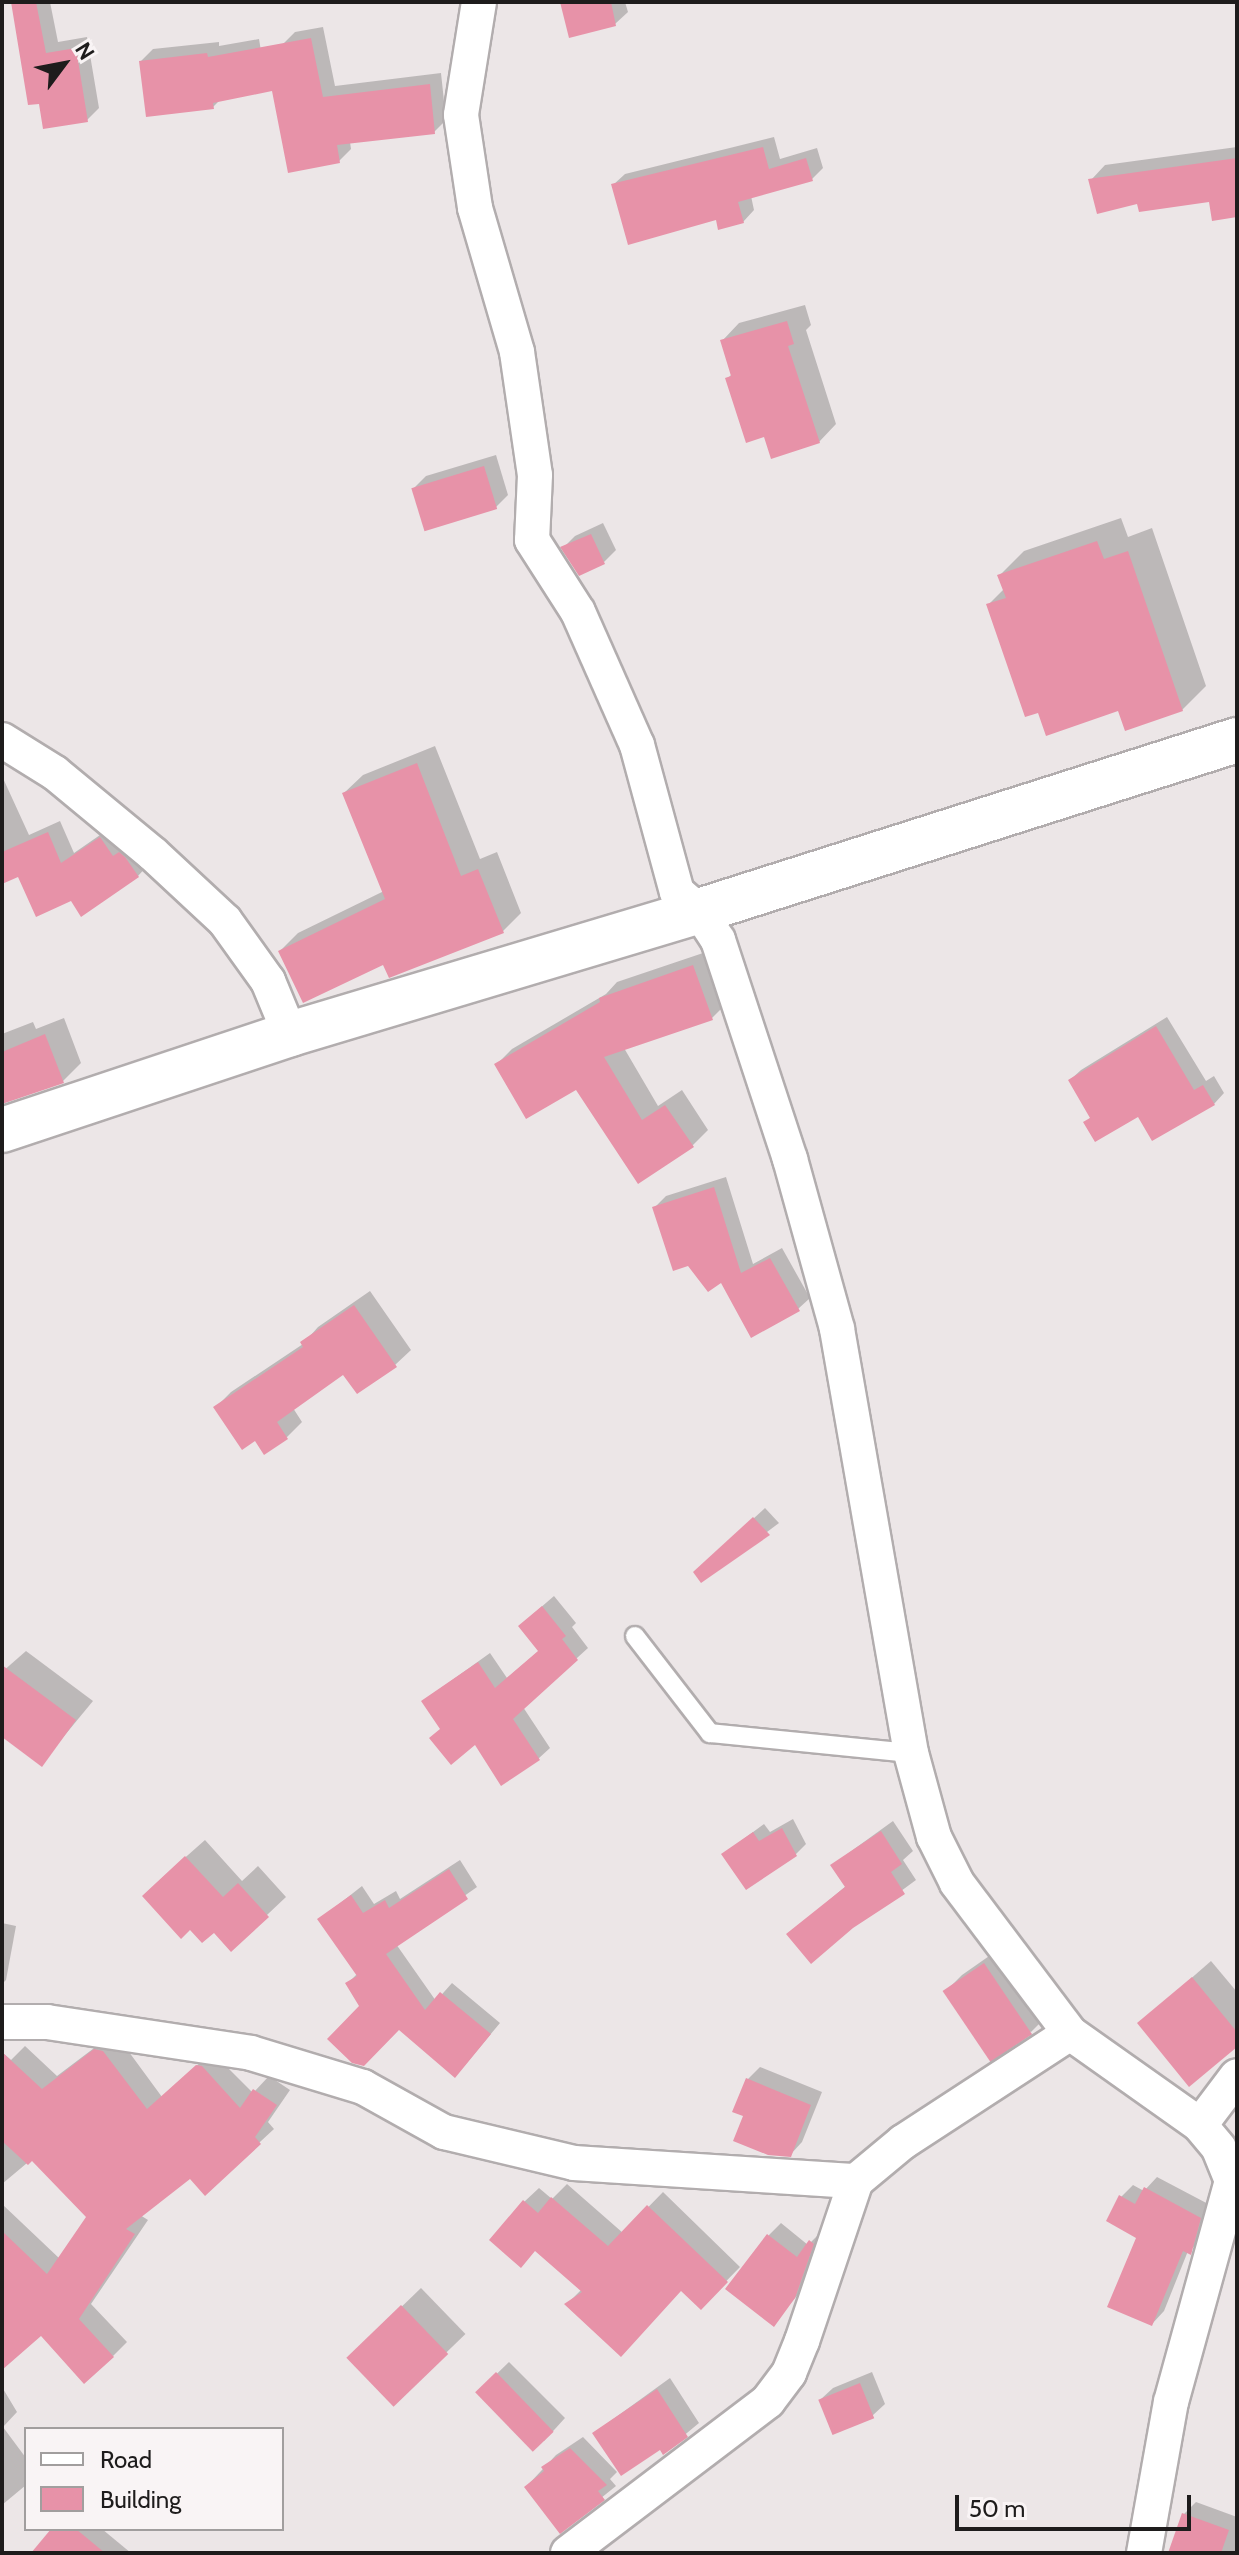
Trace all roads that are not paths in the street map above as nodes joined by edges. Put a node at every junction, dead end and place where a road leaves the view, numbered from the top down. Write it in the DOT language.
graph roads {
  1 [pos="479,2"];
  2 [pos="2,740"];
  3 [pos="1237,740"];
  4 [pos="699,911"];
  5 [pos="290,1034"];
  6 [pos="2,1130"];
  7 [pos="635,1636"];
  8 [pos="911,1753"];
  9 [pos="2,2022"];
  10 [pos="1070,2033"];
  11 [pos="1237,2076"];
  12 [pos="1200,2125"];
  13 [pos="856,2181"];
  14 [pos="568,2553"];
  15 [pos="1144,2553"];
  1 -- 4 [label="street"];
  2 -- 5 [label="street"];
  3 -- 4 [label="main road"];
  4 -- 5 [label="main road"];
  4 -- 8 [label="street"];
  5 -- 6 [label="main road"];
  7 -- 8 [label="lane"];
  8 -- 10 [label="street"];
  9 -- 13 [label="street"];
  10 -- 12 [label="street"];
  10 -- 13 [label="street"];
  11 -- 12 [label="street"];
  12 -- 15 [label="street"];
  13 -- 14 [label="street"];
}
